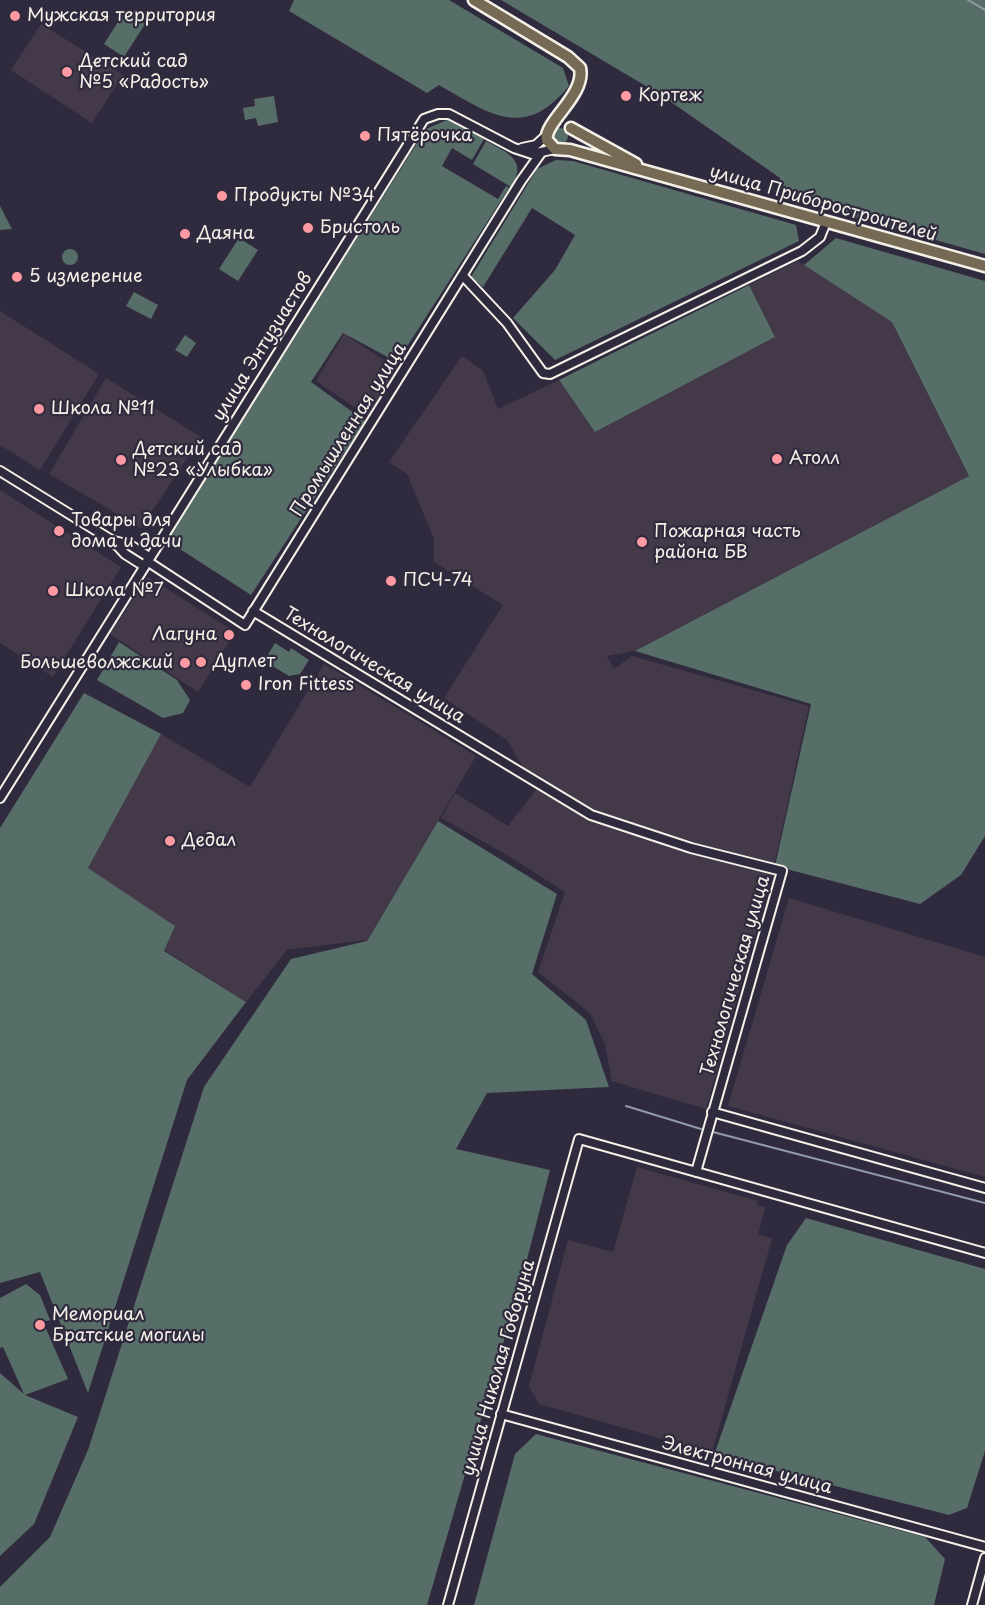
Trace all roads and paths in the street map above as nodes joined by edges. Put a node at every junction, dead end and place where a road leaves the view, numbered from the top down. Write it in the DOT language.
graph roads {
  1 [pos="474,0"];
  2 [pos="570,100"];
  3 [pos="554,123"];
  4 [pos="569,126"];
  5 [pos="546,136"];
  6 [pos="514,148"];
  7 [pos="559,149"];
  8 [pos="541,153"];
  9 [pos="652,173"];
  10 [pos="826,222"];
  11 [pos="985,266"];
  12 [pos="464,276"];
  13 [pos="0,471"];
  14 [pos="147,562"];
  15 [pos="253,611"];
  16 [pos="0,798"];
  17 [pos="712,1112"];
  18 [pos="696,1172"];
  19 [pos="985,1188"];
  20 [pos="985,1253"];
  21 [pos="501,1414"];
  22 [pos="985,1547"];
  23 [pos="985,1558"];
  24 [pos="448,1605"];
  25 [pos="972,1605"];
  1 -- 2 [label="main road"];
  2 -- 3 [label="main road"];
  2 -- 4 [label="main road"];
  3 -- 4 [label="main road"];
  3 -- 5 [label="main road"];
  4 -- 7 [label="main road"];
  4 -- 9 [label="main road, улица Приборостроителей"];
  5 -- 6 [label="street"];
  5 -- 7 [label="main road"];
  6 -- 8 [label="street, улица Энтузиастов"];
  6 -- 14 [label="street, улица Энтузиастов"];
  7 -- 8 [label="street, улица Энтузиастов"];
  7 -- 9 [label="main road, улица Приборостроителей"];
  8 -- 12 [label="street, Промышленная улица"];
  9 -- 10 [label="main road, улица Приборостроителей"];
  10 -- 11 [label="main road, улица Приборостроителей"];
  10 -- 12 [label="street"];
  12 -- 15 [label="street, Промышленная улица"];
  13 -- 14 [label="street"];
  14 -- 15 [label="street"];
  14 -- 16 [label="street, улица Энтузиастов"];
  15 -- 17 [label="street, Технологическая улица"];
  17 -- 18 [label="street"];
  17 -- 19 [label="street"];
  18 -- 20 [label="street"];
  18 -- 21 [label="street, улица Николая Говоруна"];
  21 -- 22 [label="street, Электронная улица"];
  21 -- 24 [label="street, улица Николая Говоруна"];
  23 -- 25 [label="street"];
}
